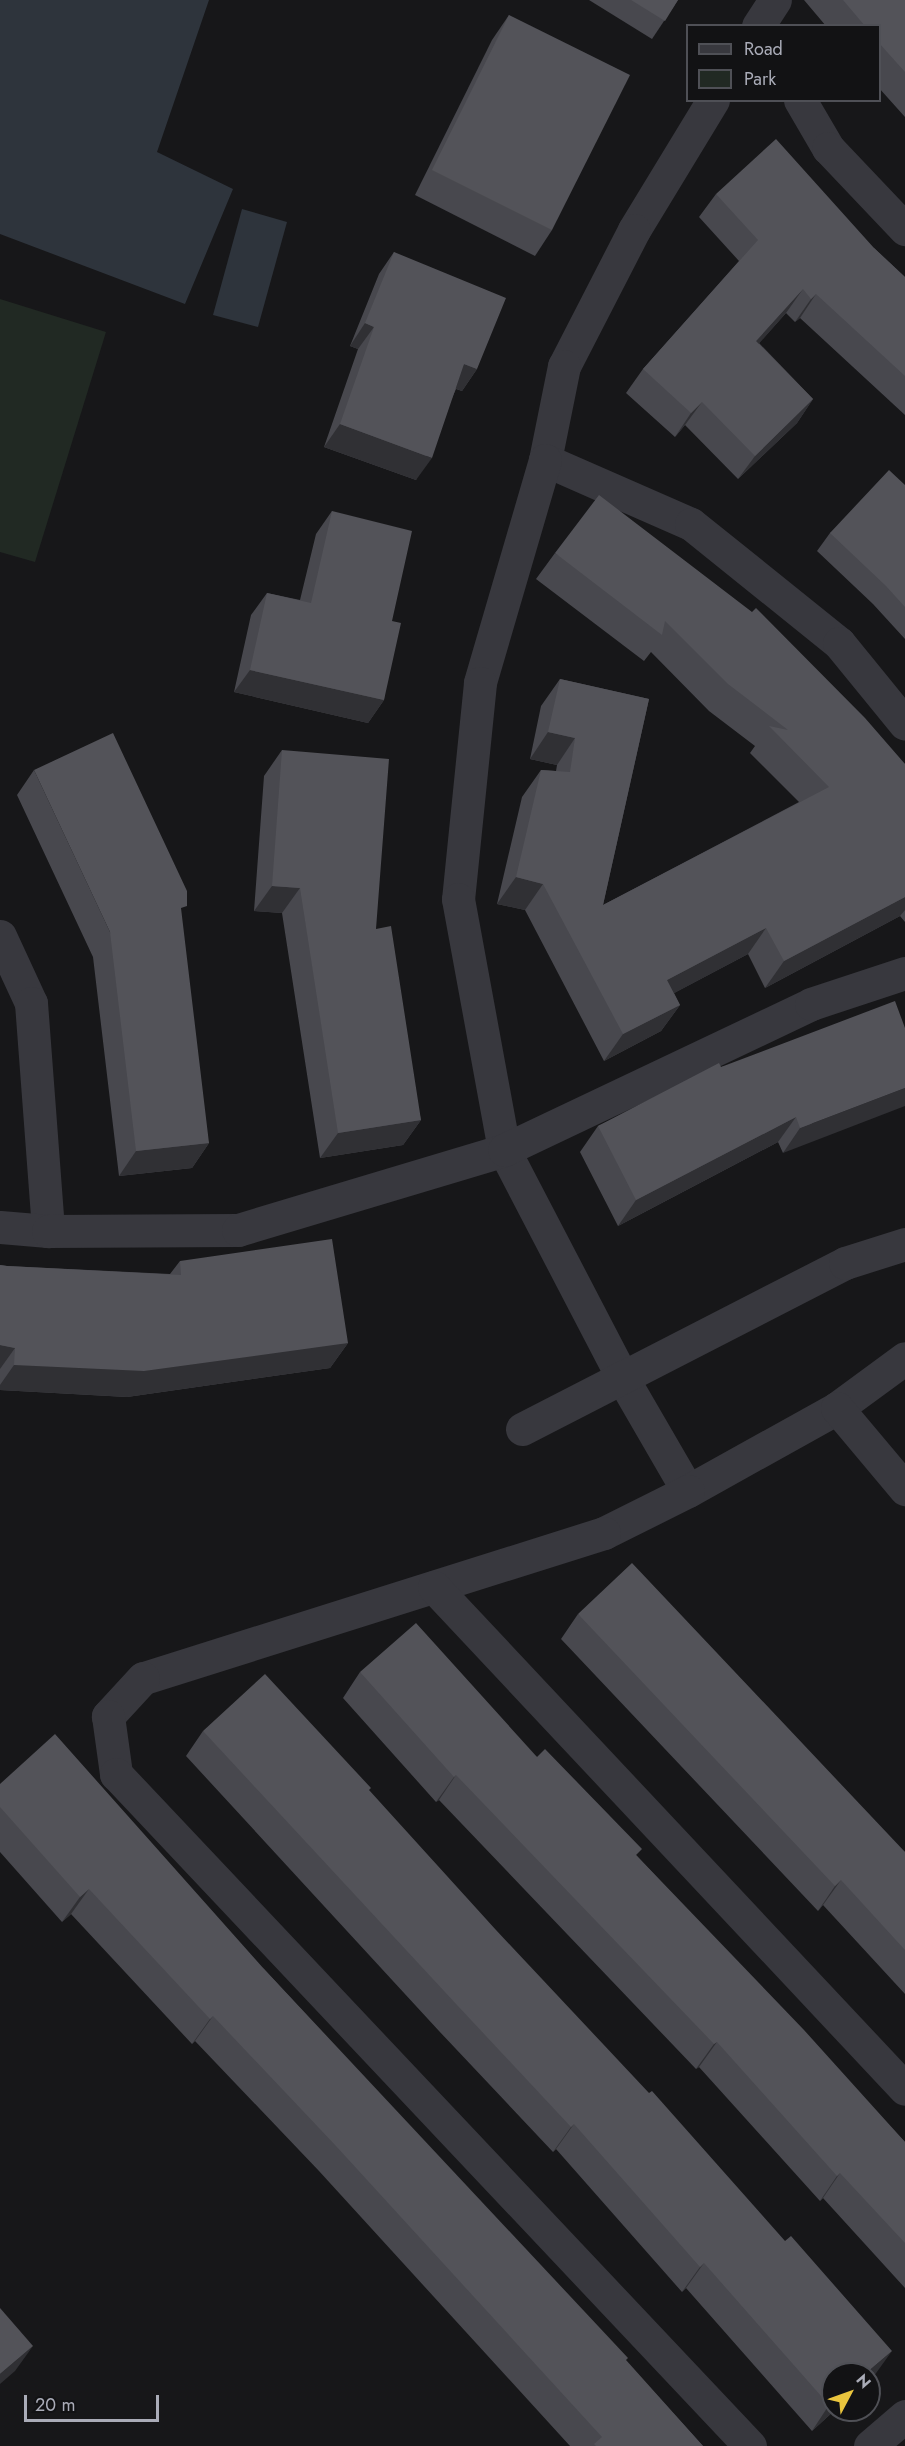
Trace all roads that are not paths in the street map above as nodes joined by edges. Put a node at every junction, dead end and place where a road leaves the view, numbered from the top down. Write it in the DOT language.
graph roads {
  1 [pos="775,0"];
  2 [pos="759,24"];
  3 [pos="711,102"];
  4 [pos="801,102"];
  5 [pos="905,229"];
  6 [pos="545,460"];
  7 [pos="905,724"];
  8 [pos="0,936"];
  9 [pos="905,973"];
  10 [pos="504,1150"];
  11 [pos="0,1227"];
  12 [pos="48,1232"];
  13 [pos="905,1244"];
  14 [pos="905,1358"];
  15 [pos="623,1379"];
  16 [pos="837,1408"];
  17 [pos="522,1429"];
  18 [pos="905,1489"];
  19 [pos="688,1491"];
  20 [pos="434,1587"];
  21 [pos="905,2089"];
  22 [pos="905,2416"];
  23 [pos="750,2446"];
  24 [pos="870,2446"];
  1 -- 2 [label="street"];
  3 -- 6 [label="street"];
  4 -- 5 [label="street"];
  6 -- 7 [label="street"];
  6 -- 10 [label="street"];
  8 -- 12 [label="street"];
  9 -- 10 [label="street"];
  10 -- 12 [label="street"];
  10 -- 15 [label="street"];
  11 -- 12 [label="street"];
  13 -- 15 [label="street"];
  14 -- 16 [label="street"];
  15 -- 17 [label="street"];
  15 -- 19 [label="street"];
  16 -- 18 [label="street"];
  16 -- 19 [label="street"];
  19 -- 20 [label="street"];
  20 -- 21 [label="street"];
  20 -- 23 [label="street"];
  22 -- 24 [label="street"];
}
